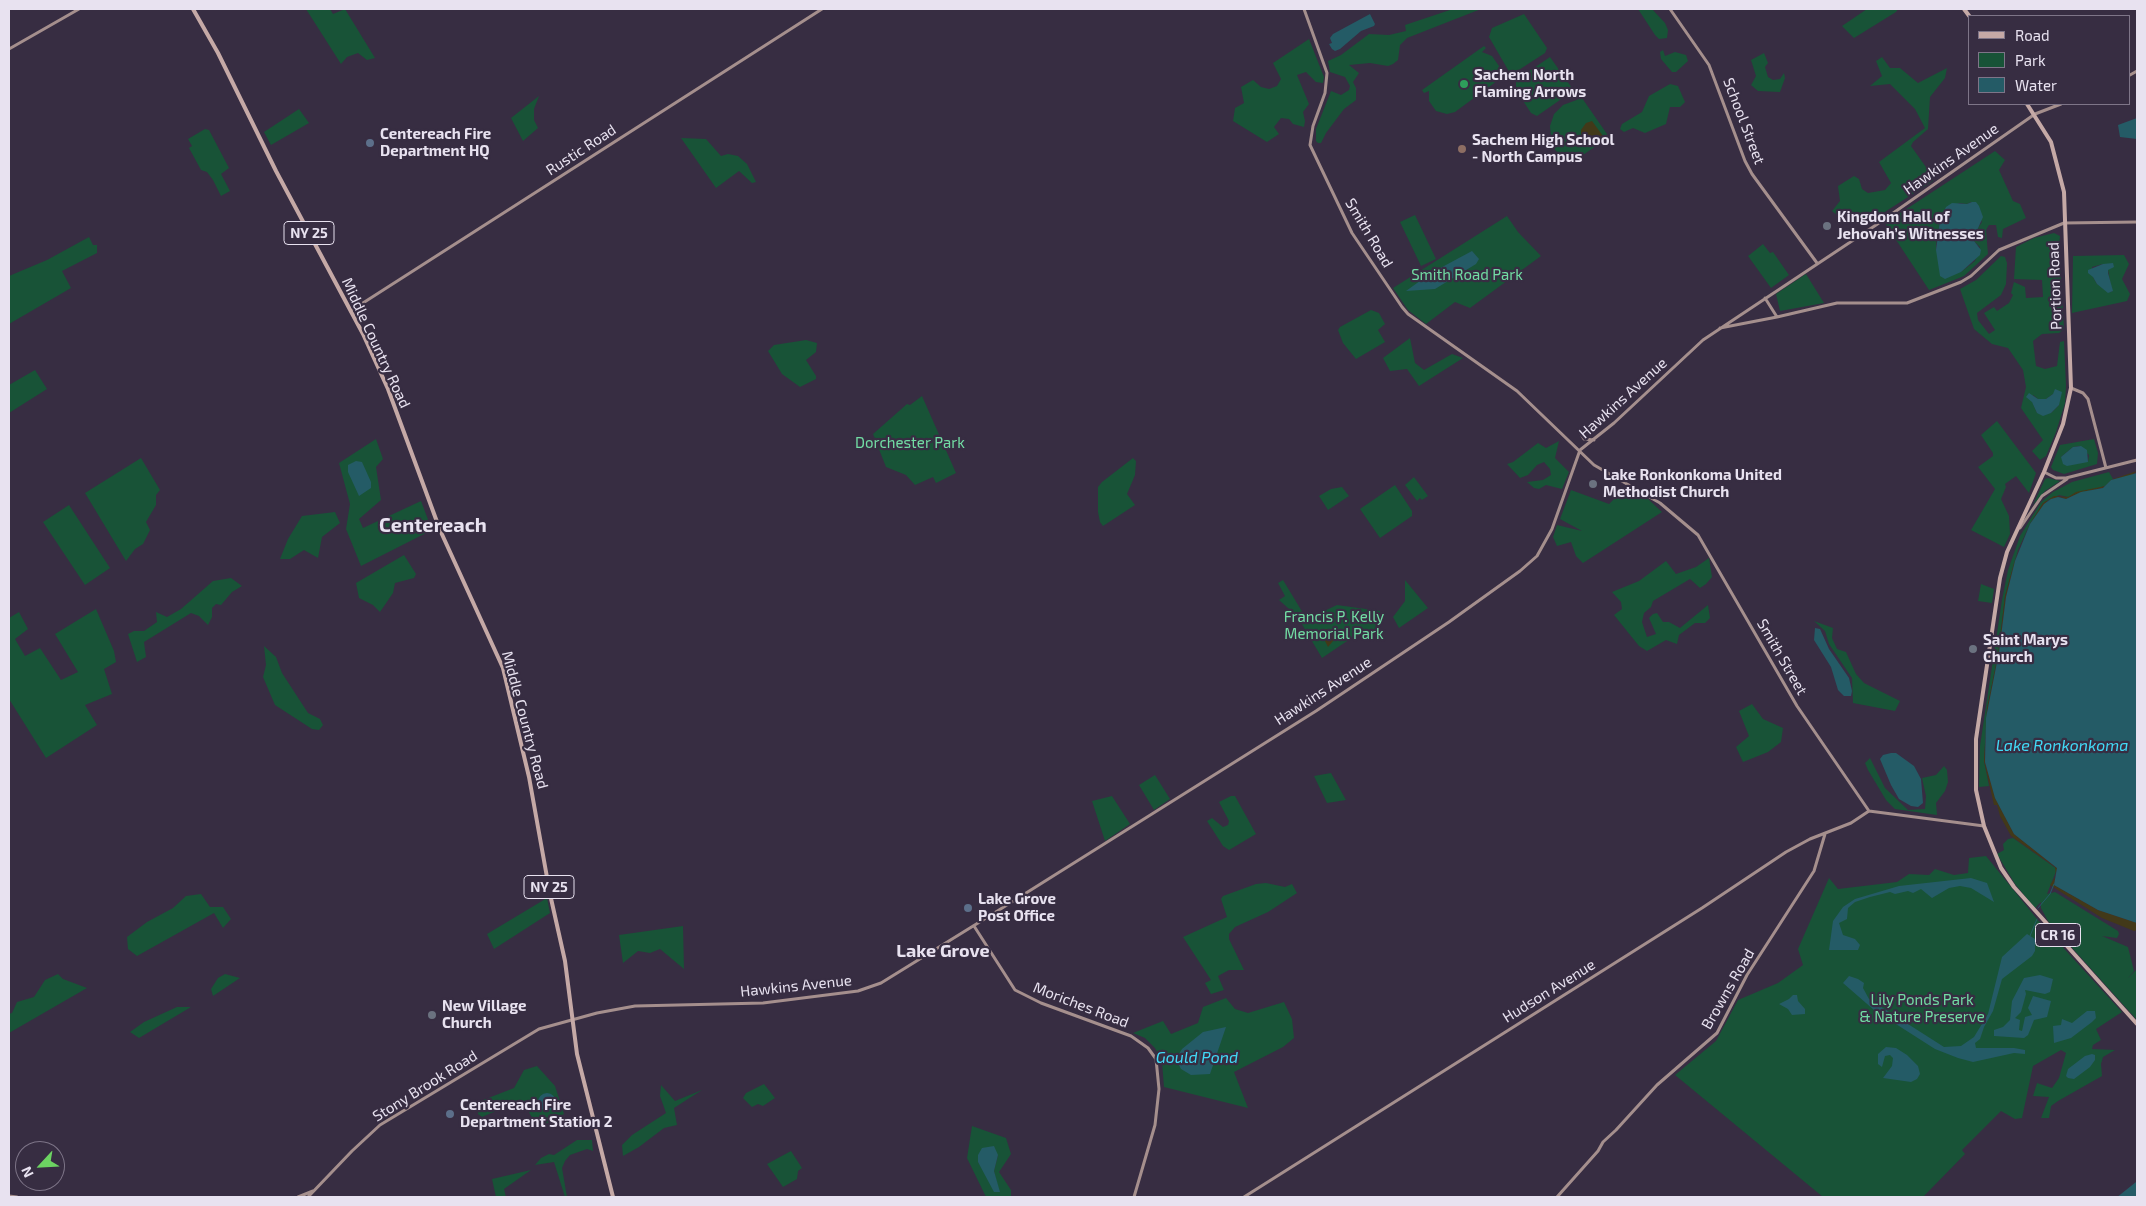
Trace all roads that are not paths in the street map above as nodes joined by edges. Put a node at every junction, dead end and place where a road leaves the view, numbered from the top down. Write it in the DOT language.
graph roads {
  1 [pos="80,9"];
  2 [pos="193,9"];
  3 [pos="822,9"];
  4 [pos="1304,9"];
  5 [pos="1670,9"];
  6 [pos="9,49"];
  7 [pos="2029,105"];
  8 [pos="2058,105"];
  9 [pos="2035,114"];
  10 [pos="2137,222"];
  11 [pos="2064,223"];
  12 [pos="1817,263"];
  13 [pos="1765,298"];
  14 [pos="352,310"];
  15 [pos="1777,317"];
  16 [pos="1719,328"];
  17 [pos="2071,388"];
  18 [pos="1581,434"];
  19 [pos="1594,440"];
  20 [pos="1580,450"];
  21 [pos="2137,460"];
  22 [pos="2106,468"];
  23 [pos="2044,472"];
  24 [pos="2073,476"];
  25 [pos="2020,528"];
  26 [pos="1869,811"];
  27 [pos="1984,826"];
  28 [pos="1825,834"];
  29 [pos="974,926"];
  30 [pos="572,1021"];
  31 [pos="2137,1024"];
  32 [pos="314,1191"];
  33 [pos="9,1196"];
  34 [pos="17,1197"];
  35 [pos="298,1197"];
  36 [pos="308,1197"];
  37 [pos="613,1197"];
  38 [pos="1134,1197"];
  39 [pos="1244,1197"];
  40 [pos="1558,1197"];
  1 -- 6 [label="street"];
  2 -- 14 [label="main road, Middle Country Road / NY 25"];
  3 -- 14 [label="street, Rustic Road"];
  4 -- 20 [label="street, Smith Road"];
  5 -- 12 [label="street, School Street"];
  7 -- 9 [label="main road, Portion Road / CR 16"];
  8 -- 9 [label="street, Hawkins Avenue"];
  9 -- 11 [label="main road, Portion Road / CR 16"];
  9 -- 12 [label="street, Hawkins Avenue"];
  10 -- 11 [label="street"];
  11 -- 15 [label="street"];
  11 -- 17 [label="main road, Portion Road / CR 16"];
  12 -- 13 [label="street, Hawkins Avenue"];
  13 -- 15 [label="street"];
  13 -- 16 [label="street, Hawkins Avenue"];
  14 -- 30 [label="main road, Middle Country Road / NY 25"];
  15 -- 16 [label="street"];
  16 -- 19 [label="street, Hawkins Avenue"];
  17 -- 22 [label="street"];
  17 -- 23 [label="main road, Portion Road / CR 16"];
  18 -- 19 [label="street"];
  19 -- 20 [label="street, Hawkins Avenue"];
  20 -- 26 [label="street, Smith Street"];
  20 -- 29 [label="street, Hawkins Avenue"];
  21 -- 22 [label="street"];
  22 -- 24 [label="street"];
  23 -- 24 [label="street"];
  23 -- 25 [label="main road, CR 16"];
  24 -- 25 [label="street"];
  25 -- 27 [label="main road, CR 16"];
  26 -- 27 [label="street"];
  26 -- 28 [label="street, Hudson Avenue"];
  27 -- 31 [label="main road, CR 16"];
  28 -- 39 [label="street, Hudson Avenue"];
  28 -- 40 [label="street, Browns Road"];
  29 -- 30 [label="street, Hawkins Avenue"];
  29 -- 38 [label="street, Moriches Road"];
  30 -- 32 [label="street, Stony Brook Road"];
  30 -- 37 [label="main road, Middle Country Road / NY 25"];
  32 -- 35 [label="street"];
  32 -- 36 [label="street, Stony Brook Road"];
  33 -- 34 [label="street"];
}
